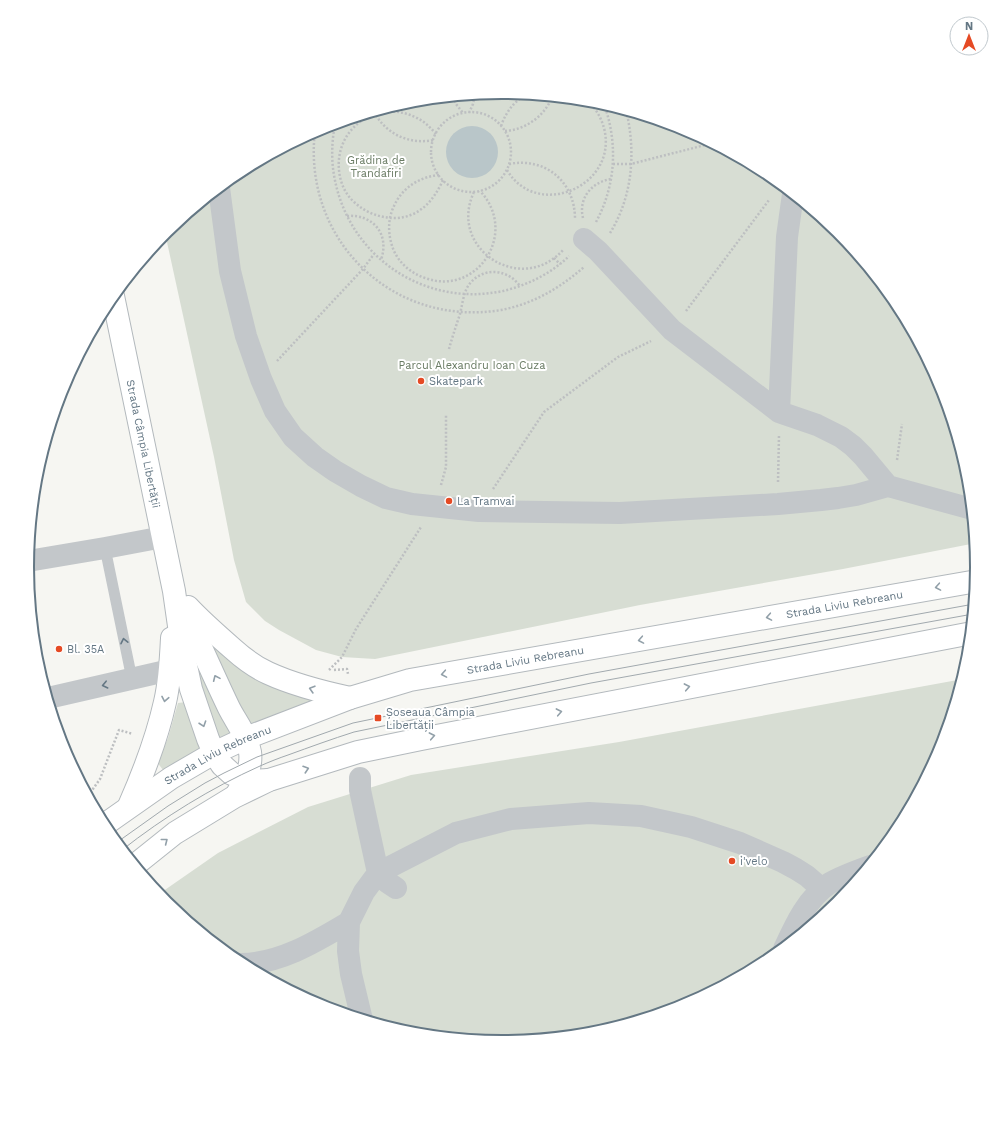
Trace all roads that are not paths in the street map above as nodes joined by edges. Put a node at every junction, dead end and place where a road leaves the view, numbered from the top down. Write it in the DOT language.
graph roads {
  1 [pos="220,194"];
  2 [pos="793,200"];
  3 [pos="583,238"];
  4 [pos="115,305"];
  5 [pos="779,412"];
  6 [pos="891,486"];
  7 [pos="967,508"];
  8 [pos="163,537"];
  9 [pos="105,548"];
  10 [pos="34,560"];
  11 [pos="971,581"];
  12 [pos="174,591"];
  13 [pos="966,634"];
  14 [pos="170,670"];
  15 [pos="132,679"];
  16 [pos="52,697"];
  17 [pos="350,698"];
  18 [pos="246,738"];
  19 [pos="214,753"];
  20 [pos="360,778"];
  21 [pos="240,788"];
  22 [pos="130,806"];
  23 [pos="109,821"];
  24 [pos="139,862"];
  25 [pos="860,870"];
  26 [pos="378,873"];
  27 [pos="396,888"];
  28 [pos="822,889"];
  29 [pos="349,922"];
  30 [pos="790,938"];
  31 [pos="252,963"];
  32 [pos="360,1014"];
  1 -- 6 [label="street"];
  2 -- 5 [label="street"];
  3 -- 5 [label="street"];
  4 -- 8 [label="main road, Strada Câmpia Libertății"];
  5 -- 6 [label="street"];
  6 -- 7 [label="street"];
  8 -- 9 [label="street"];
  8 -- 12 [label="main road, Strada Câmpia Libertății"];
  9 -- 10 [label="street"];
  15 -- 9 [label="lane, one-way"];
  11 -- 17 [label="main road, Strada Liviu Rebreanu, one-way"];
  12 -- 14 [label="main road"];
  17 -- 12 [label="main road, one-way"];
  18 -- 12 [label="main road, Strada Câmpia Libertății, one-way"];
  12 -- 19 [label="main road, Strada Câmpia Libertății, one-way"];
  21 -- 13 [label="main road, one-way"];
  14 -- 15 [label="street"];
  14 -- 22 [label="main road, one-way"];
  15 -- 16 [label="street, one-way"];
  17 -- 18 [label="main road, Strada Liviu Rebreanu"];
  18 -- 19 [label="main road, Strada Liviu Rebreanu"];
  18 -- 21 [label="main road, Strada Câmpia Libertății"];
  19 -- 21 [label="main road"];
  19 -- 22 [label="main road, Strada Liviu Rebreanu"];
  20 -- 26 [label="street"];
  24 -- 21 [label="main road, one-way"];
  22 -- 23 [label="main road, Strada Liviu Rebreanu"];
  25 -- 28 [label="street"];
  26 -- 27 [label="street"];
  26 -- 28 [label="street"];
  26 -- 29 [label="street"];
  28 -- 30 [label="street"];
  29 -- 31 [label="street"];
  29 -- 32 [label="street"];
}
